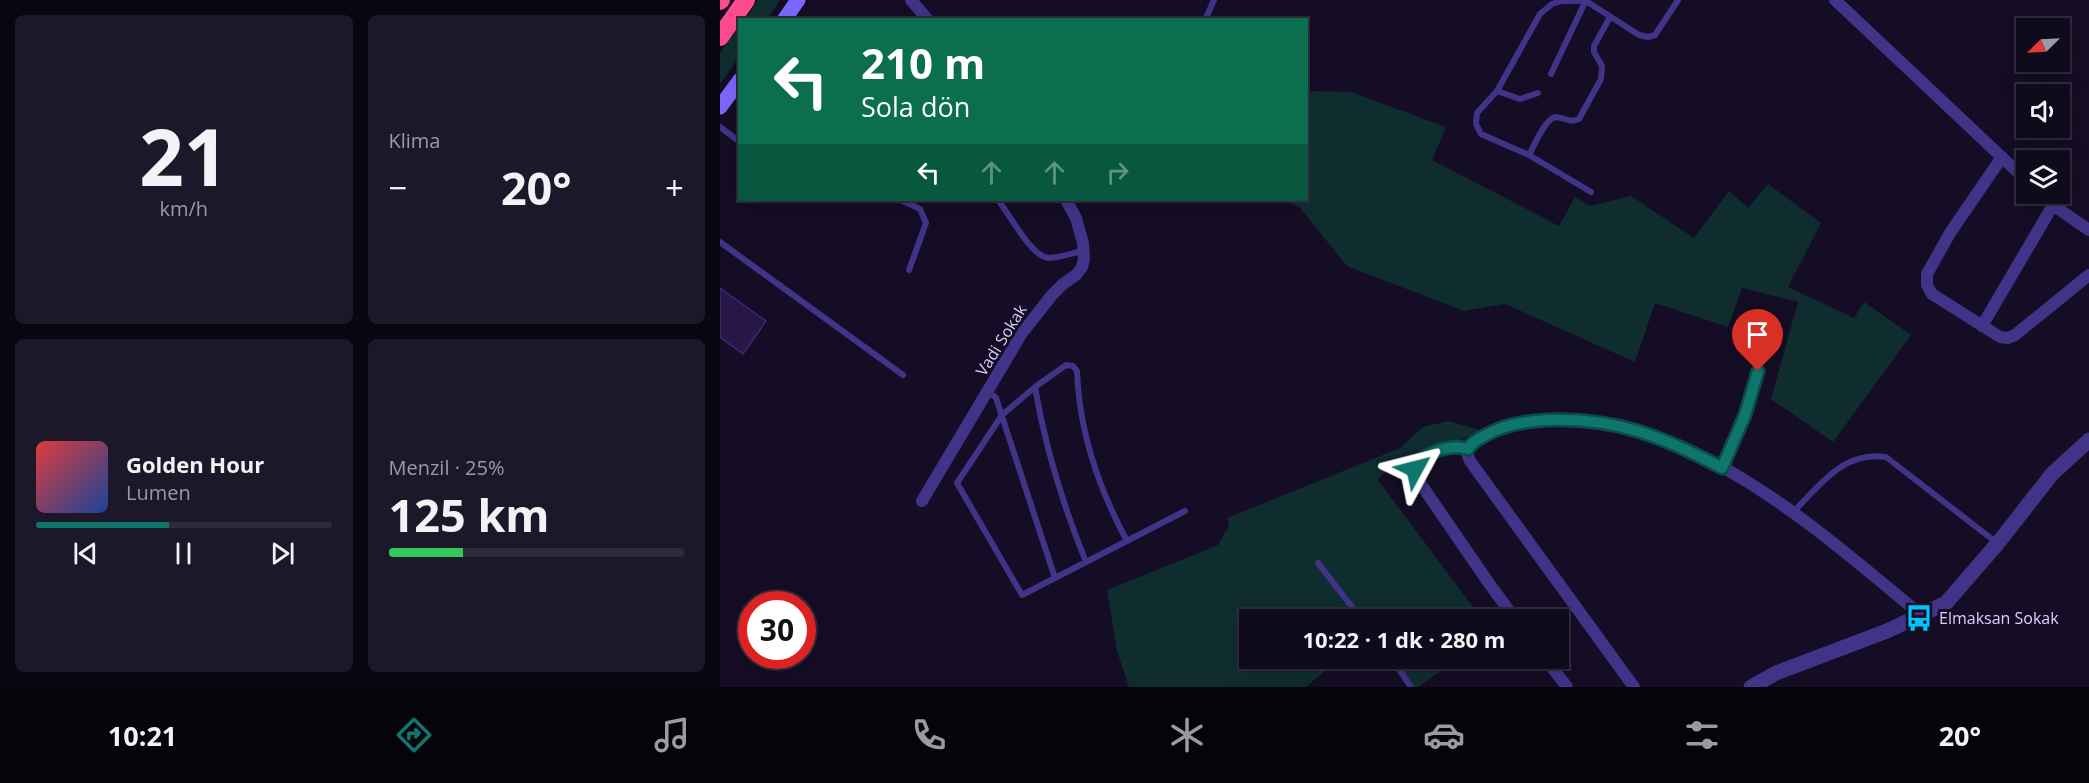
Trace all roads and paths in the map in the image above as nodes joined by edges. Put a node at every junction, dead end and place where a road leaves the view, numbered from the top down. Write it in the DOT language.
graph roads {
  1 [pos="746,0"];
  2 [pos="798,0"];
  3 [pos="911,0"];
  4 [pos="1214,0"];
  5 [pos="1678,0"];
  6 [pos="1835,0"];
  7 [pos="1586,1"];
  8 [pos="1610,17"];
  9 [pos="785,18"];
  10 [pos="926,18"];
  11 [pos="1206,18"];
  12 [pos="720,37"];
  13 [pos="1551,74"];
  14 [pos="738,83"];
  15 [pos="1497,91"];
  16 [pos="1538,93"];
  17 [pos="720,107"];
  18 [pos="720,127"];
  19 [pos="738,140"];
  20 [pos="1529,155"];
  21 [pos="2002,157"];
  22 [pos="2016,170"];
  23 [pos="1591,192"];
  24 [pos="903,201"];
  25 [pos="999,201"];
  26 [pos="1067,201"];
  27 [pos="2053,206"];
  28 [pos="2089,230"];
  29 [pos="720,242"];
  30 [pos="1084,251"];
  31 [pos="909,270"];
  32 [pos="2089,275"];
  33 [pos="1982,326"];
  34 [pos="1758,371"];
  35 [pos="903,375"];
  36 [pos="1035,387"];
  37 [pos="988,391"];
  38 [pos="1002,415"];
  39 [pos="2089,440"];
  40 [pos="1468,449"];
  41 [pos="1722,468"];
  42 [pos="922,501"];
  43 [pos="1185,511"];
  44 [pos="1792,513"];
  45 [pos="1127,541"];
  46 [pos="1998,543"];
  47 [pos="1086,562"];
  48 [pos="1318,563"];
  49 [pos="1055,578"];
  50 [pos="1354,609"];
  51 [pos="1508,609"];
  52 [pos="1921,615"];
  53 [pos="1399,669"];
  54 [pos="1553,669"];
  55 [pos="1411,687"];
  56 [pos="1567,687"];
  57 [pos="1634,687"];
  58 [pos="1751,687"];
  1 -- 12 [label="highway"];
  2 -- 9 [label="main road"];
  3 -- 10 [label="street"];
  4 -- 11 [label="lane"];
  5 -- 8 [label="lane"];
  6 -- 21 [label="street"];
  7 -- 8 [label="lane"];
  7 -- 13 [label="lane"];
  7 -- 15 [label="lane"];
  8 -- 20 [label="lane"];
  14 -- 17 [label="main road"];
  15 -- 16 [label="lane"];
  15 -- 20 [label="lane"];
  18 -- 19 [label="lane"];
  20 -- 23 [label="lane"];
  21 -- 22 [label="street"];
  21 -- 33 [label="street"];
  24 -- 31 [label="lane"];
  25 -- 30 [label="lane"];
  26 -- 30 [label="street"];
  27 -- 28 [label="street"];
  27 -- 33 [label="street"];
  29 -- 35 [label="lane"];
  30 -- 37 [label="street, Vadi Sokak"];
  32 -- 33 [label="street"];
  34 -- 41 [label="lane"];
  36 -- 38 [label="lane"];
  36 -- 45 [label="lane"];
  36 -- 47 [label="lane"];
  37 -- 38 [label="lane"];
  37 -- 42 [label="street, Vadi Sokak"];
  38 -- 49 [label="lane"];
  38 -- 49 [label="lane"];
  39 -- 46 [label="street"];
  40 -- 41 [label="street"];
  40 -- 51 [label="street"];
  40 -- 57 [label="street"];
  41 -- 44 [label="street"];
  43 -- 45 [label="lane"];
  44 -- 46 [label="lane"];
  44 -- 52 [label="street"];
  45 -- 47 [label="lane"];
  46 -- 52 [label="street"];
  47 -- 49 [label="lane"];
  48 -- 50 [label="lane"];
  52 -- 58 [label="street"];
  53 -- 55 [label="lane"];
  54 -- 56 [label="street"];
}
